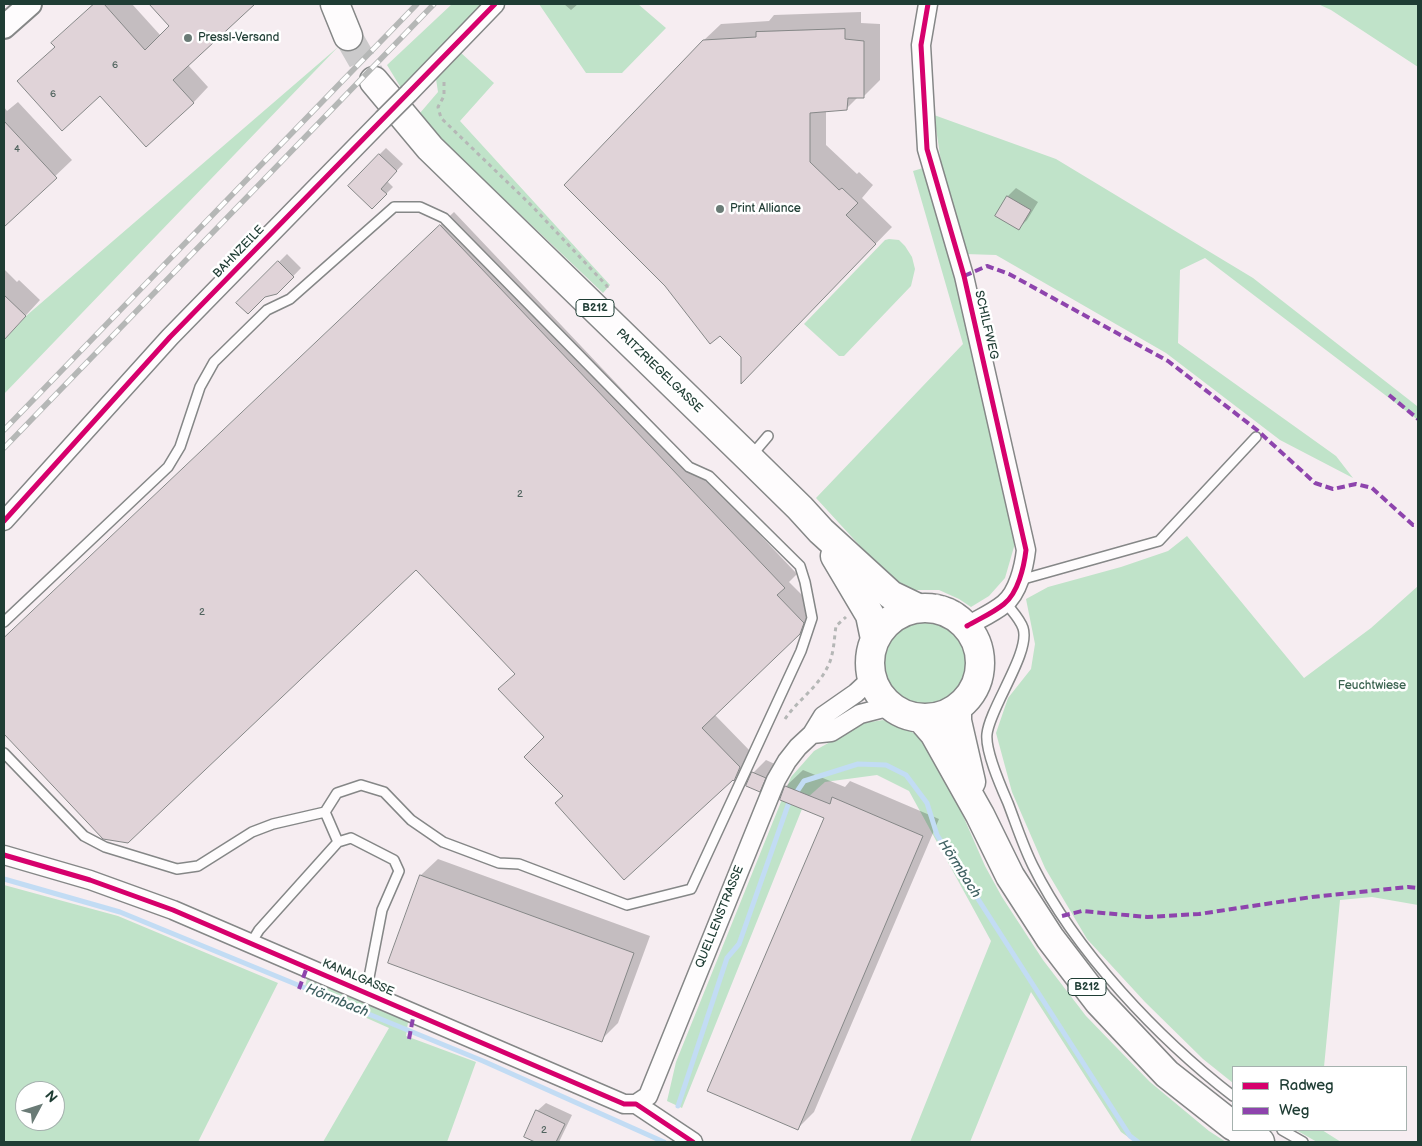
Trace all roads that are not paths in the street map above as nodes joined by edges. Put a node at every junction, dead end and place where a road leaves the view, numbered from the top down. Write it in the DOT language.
graph roads {
  1 [pos="30,4"];
  2 [pos="335,4"];
  3 [pos="495,4"];
  4 [pos="928,4"];
  5 [pos="4,27"];
  6 [pos="348,36"];
  7 [pos="374,81"];
  8 [pos="768,436"];
  9 [pos="1256,437"];
  10 [pos="749,458"];
  11 [pos="4,521"];
  12 [pos="821,531"];
  13 [pos="1020,580"];
  14 [pos="1006,603"];
  15 [pos="918,608"];
  16 [pos="4,622"];
  17 [pos="967,626"];
  18 [pos="875,639"];
  19 [pos="872,678"];
  20 [pos="891,706"];
  21 [pos="957,708"];
  22 [pos="921,718"];
  23 [pos="812,734"];
  24 [pos="4,752"];
  25 [pos="325,812"];
  26 [pos="980,815"];
  27 [pos="338,842"];
  28 [pos="4,855"];
  29 [pos="251,943"];
  30 [pos="366,993"];
  31 [pos="1232,1095"];
  32 [pos="636,1104"];
  33 [pos="1232,1125"];
  34 [pos="1242,1131"];
  35 [pos="1284,1131"];
  36 [pos="693,1142"];
  37 [pos="1260,1142"];
  38 [pos="1303,1142"];
  1 -- 5 [label="street"];
  2 -- 6 [label="main road"];
  3 -- 11 [label="street, BAHNZEILE, bridge"];
  4 -- 13 [label="street, SCHILFWEG"];
  7 -- 10 [label="main road, PAITZRIEGELGASSE / B212"];
  8 -- 10 [label="lane"];
  9 -- 13 [label="lane"];
  10 -- 12 [label="main road, PAITZRIEGELGASSE / B212"];
  12 -- 15 [label="main road, PAITZRIEGELGASSE / B212"];
  12 -- 18 [label="main road, PAITZRIEGELGASSE / B212"];
  13 -- 14 [label="street, SCHILFWEG"];
  14 -- 17 [label="street, SCHILFWEG"];
  14 -- 31 [label="lane"];
  15 -- 17 [label="main road, B212"];
  15 -- 18 [label="main road, B212"];
  16 -- 25 [label="lane"];
  17 -- 21 [label="main road"];
  18 -- 19 [label="main road, B212"];
  19 -- 20 [label="main road"];
  19 -- 23 [label="street, QUELLENSTRASSE"];
  20 -- 22 [label="main road"];
  20 -- 23 [label="street"];
  21 -- 22 [label="main road"];
  21 -- 26 [label="main road, B212"];
  22 -- 26 [label="main road, B212"];
  23 -- 32 [label="street, QUELLENSTRASSE"];
  24 -- 25 [label="lane"];
  25 -- 27 [label="lane"];
  26 -- 33 [label="main road, B212"];
  27 -- 29 [label="lane"];
  27 -- 30 [label="lane"];
  28 -- 29 [label="street, KANALGASSE"];
  29 -- 30 [label="street, KANALGASSE"];
  30 -- 32 [label="street, KANALGASSE"];
  32 -- 36 [label="street, KANALGASSE"];
  34 -- 37 [label="main road"];
  35 -- 38 [label="lane"];
}
